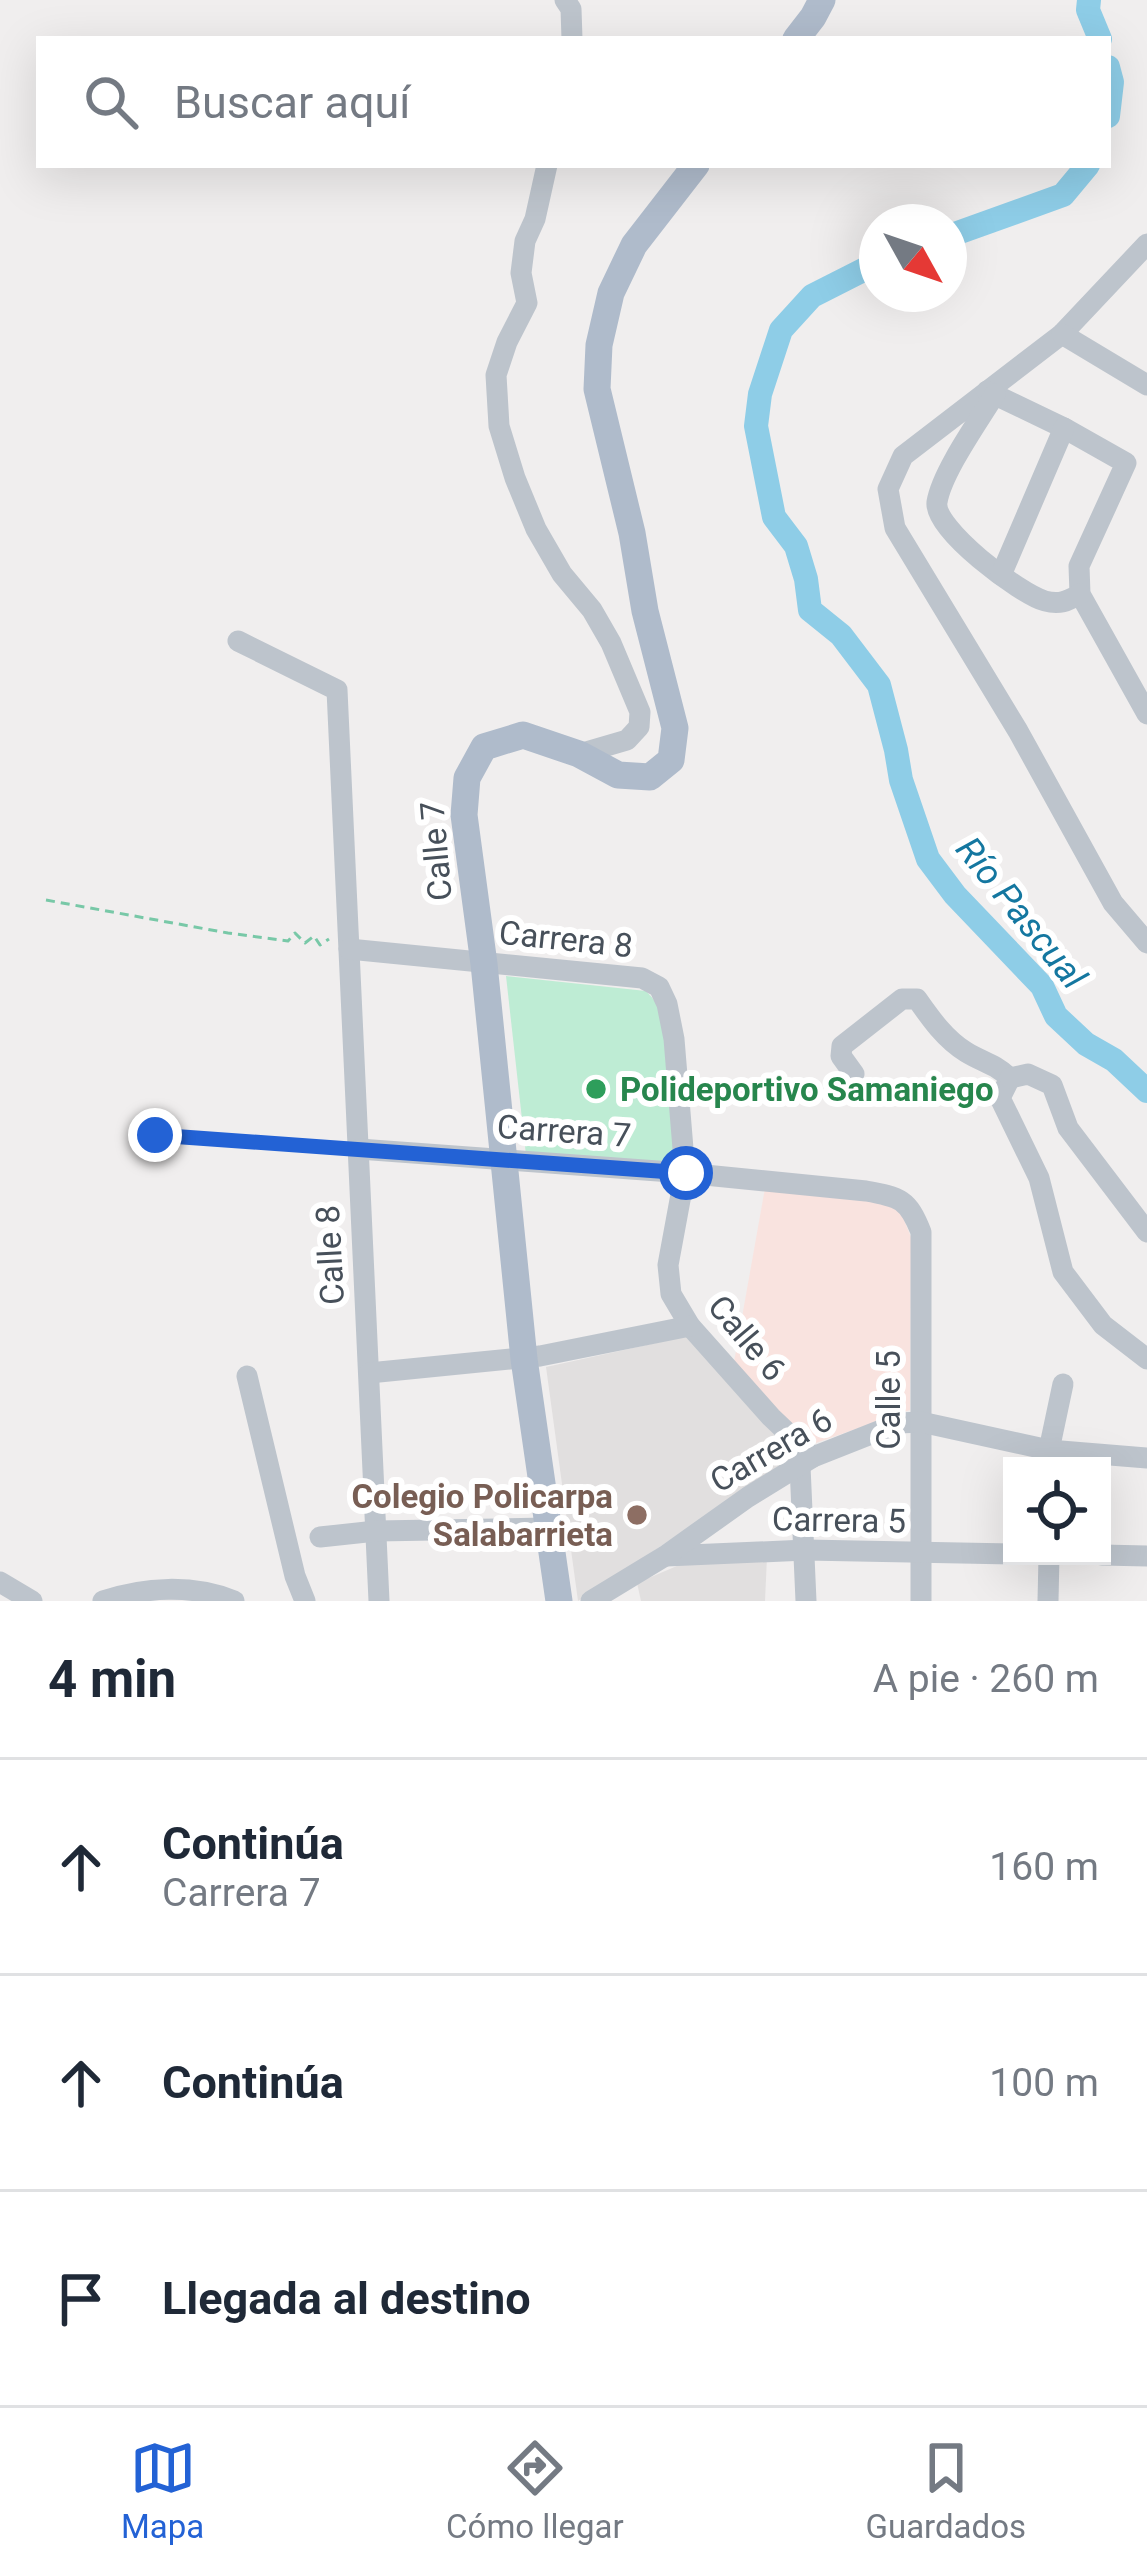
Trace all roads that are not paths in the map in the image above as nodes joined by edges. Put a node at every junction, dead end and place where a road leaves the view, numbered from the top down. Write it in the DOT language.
graph roads {
  1 [pos="565,0"];
  2 [pos="805,0"];
  3 [pos="822,0"];
  4 [pos="572,36"];
  5 [pos="796,36"];
  6 [pos="798,36"];
  7 [pos="546,168"];
  8 [pos="694,168"];
  9 [pos="1147,244"];
  10 [pos="1062,334"];
  11 [pos="1144,379"];
  12 [pos="991,392"];
  13 [pos="1064,428"];
  14 [pos="1001,575"];
  15 [pos="1080,594"];
  16 [pos="238,641"];
  17 [pos="1147,714"];
  18 [pos="580,754"];
  19 [pos="1147,943"];
  20 [pos="349,949"];
  21 [pos="491,965"];
  22 [pos="854,1074"];
  23 [pos="1010,1078"];
  24 [pos="358,1149"];
  25 [pos="512,1160"];
  26 [pos="686,1173"];
  27 [pos="905,1203"];
  28 [pos="1147,1232"];
  29 [pos="690,1326"];
  30 [pos="532,1358"];
  31 [pos="1147,1359"];
  32 [pos="369,1372"];
  33 [pos="247,1376"];
  34 [pos="1063,1384"];
  35 [pos="921,1422"];
  36 [pos="1045,1457"];
  37 [pos="1049,1457"];
  38 [pos="1111,1458"];
  39 [pos="1147,1458"];
  40 [pos="807,1462"];
  41 [pos="546,1528"];
  42 [pos="376,1531"];
  43 [pos="320,1537"];
  44 [pos="806,1550"];
  45 [pos="921,1554"];
  46 [pos="1003,1554"];
  47 [pos="1111,1555"];
  48 [pos="665,1556"];
  49 [pos="1147,1556"];
  50 [pos="1049,1565"];
  51 [pos="0,1582"];
  52 [pos="299,1599"];
  53 [pos="32,1601"];
  54 [pos="103,1601"];
  55 [pos="234,1601"];
  56 [pos="379,1601"];
  57 [pos="559,1601"];
  58 [pos="568,1601"];
  59 [pos="591,1601"];
  60 [pos="806,1601"];
  61 [pos="921,1601"];
  62 [pos="1048,1601"];
  1 -- 4 [label="street"];
  2 -- 5 [label="street"];
  3 -- 6 [label="main road"];
  7 -- 18 [label="street"];
  8 -- 18 [label="main road"];
  9 -- 10 [label="street"];
  10 -- 11 [label="street"];
  10 -- 12 [label="street"];
  12 -- 13 [label="street"];
  12 -- 14 [label="street"];
  12 -- 19 [label="street"];
  13 -- 14 [label="street"];
  13 -- 15 [label="street"];
  14 -- 15 [label="street"];
  15 -- 17 [label="street"];
  16 -- 20 [label="street, Calle 8"];
  18 -- 21 [label="main road, Calle 7"];
  20 -- 21 [label="street, Carrera 8"];
  20 -- 24 [label="street, Calle 8"];
  21 -- 25 [label="main road, Calle 7"];
  21 -- 26 [label="street, Carrera 8"];
  22 -- 23 [label="street"];
  23 -- 28 [label="street"];
  23 -- 31 [label="street"];
  24 -- 25 [label="street, Carrera 7"];
  24 -- 32 [label="street, Calle 8"];
  25 -- 26 [label="street, Carrera 7"];
  25 -- 30 [label="main road, Calle 7"];
  26 -- 27 [label="street, Carrera 7"];
  26 -- 29 [label="street, Calle 6"];
  27 -- 35 [label="street, Calle 5"];
  29 -- 30 [label="street"];
  29 -- 40 [label="street, Calle 6"];
  30 -- 32 [label="street"];
  30 -- 41 [label="main road, Calle 7"];
  30 -- 58 [label="main road, Calle 7"];
  32 -- 42 [label="street, Calle 8"];
  33 -- 52 [label="street"];
  34 -- 37 [label="street"];
  35 -- 36 [label="street, Carrera 6"];
  35 -- 40 [label="street, Carrera 6"];
  35 -- 45 [label="street, Calle 5"];
  38 -- 39 [label="street, Carrera 6"];
  40 -- 44 [label="street"];
  40 -- 48 [label="street, Carrera 6"];
  41 -- 42 [label="street"];
  41 -- 57 [label="main road, Calle 7"];
  42 -- 43 [label="street"];
  42 -- 56 [label="street, Calle 8"];
  44 -- 45 [label="street, Carrera 5"];
  44 -- 48 [label="street, Carrera 5"];
  44 -- 60 [label="street"];
  45 -- 46 [label="street, Carrera 5"];
  45 -- 61 [label="street, Calle 5"];
  47 -- 49 [label="street"];
  48 -- 59 [label="street, Carrera 6"];
  50 -- 62 [label="street"];
  51 -- 53 [label="street"];
  54 -- 55 [label="street"];
}
